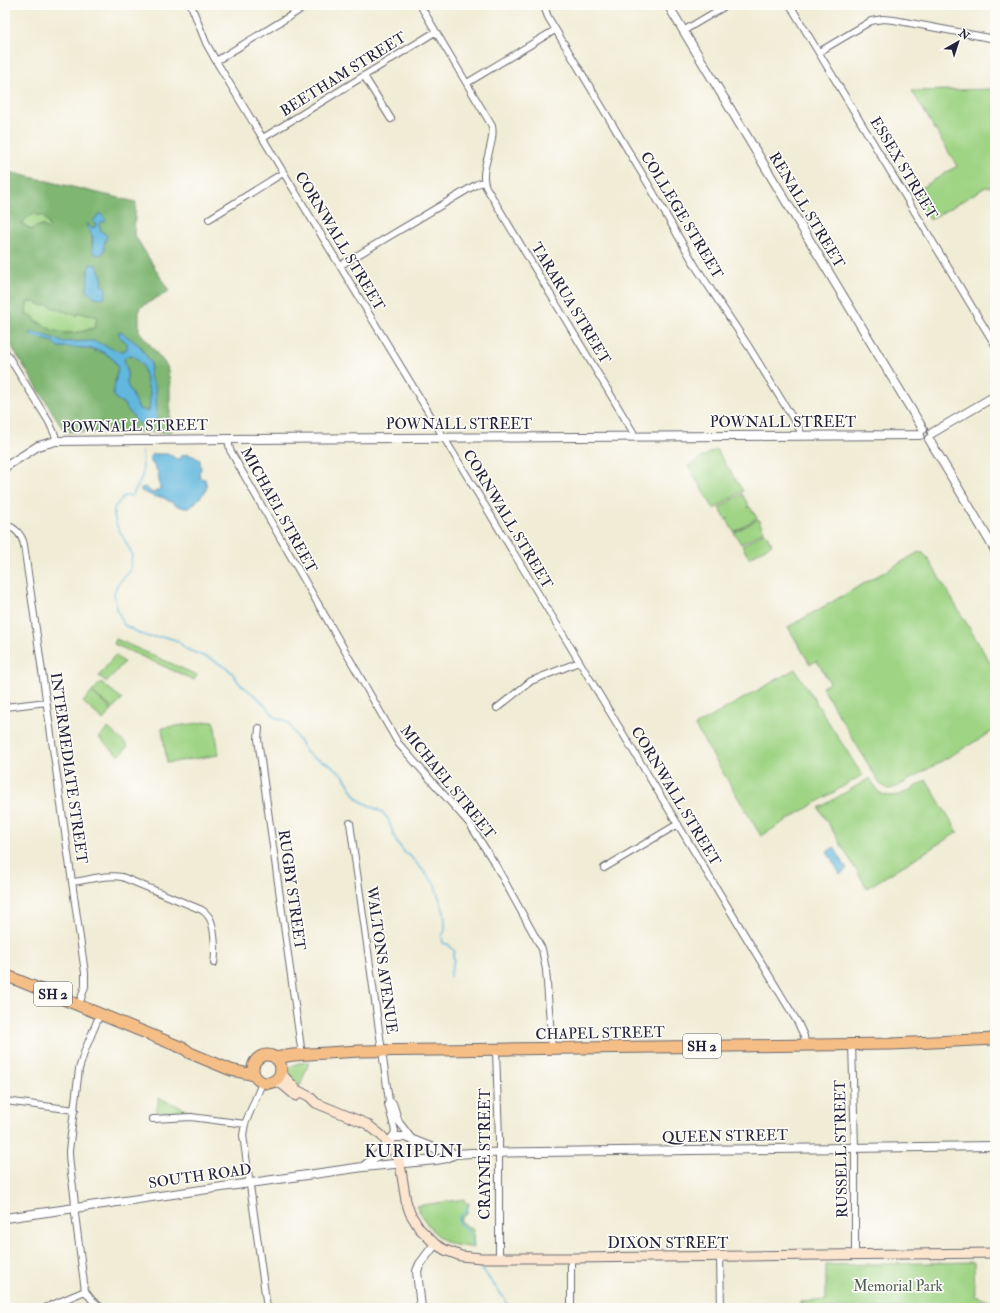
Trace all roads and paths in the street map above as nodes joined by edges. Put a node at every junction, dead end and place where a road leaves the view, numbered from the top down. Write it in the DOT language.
graph roads {
  1 [pos="190,5"];
  2 [pos="308,5"];
  3 [pos="420,5"];
  4 [pos="546,5"];
  5 [pos="668,5"];
  6 [pos="727,5"];
  7 [pos="790,5"];
  8 [pos="555,30"];
  9 [pos="683,31"];
  10 [pos="435,32"];
  11 [pos="995,39"];
  12 [pos="819,52"];
  13 [pos="216,61"];
  14 [pos="364,76"];
  15 [pos="467,83"];
  16 [pos="391,119"];
  17 [pos="263,138"];
  18 [pos="283,173"];
  19 [pos="484,182"];
  20 [pos="209,218"];
  21 [pos="340,265"];
  22 [pos="995,345"];
  23 [pos="5,351"];
  24 [pos="995,396"];
  25 [pos="922,432"];
  26 [pos="801,436"];
  27 [pos="930,436"];
  28 [pos="634,437"];
  29 [pos="228,439"];
  30 [pos="445,439"];
  31 [pos="56,441"];
  32 [pos="5,466"];
  33 [pos="5,524"];
  34 [pos="995,550"];
  35 [pos="579,662"];
  36 [pos="46,702"];
  37 [pos="5,707"];
  38 [pos="497,708"];
  39 [pos="260,728"];
  40 [pos="350,823"];
  41 [pos="678,824"];
  42 [pos="604,868"];
  43 [pos="72,882"];
  44 [pos="214,963"];
  45 [pos="5,975"];
  46 [pos="79,1005"];
  47 [pos="100,1014"];
  48 [pos="995,1039"];
  49 [pos="852,1044"];
  50 [pos="805,1045"];
  51 [pos="496,1049"];
  52 [pos="552,1049"];
  53 [pos="185,1050"];
  54 [pos="382,1051"];
  55 [pos="302,1055"];
  56 [pos="275,1058"];
  57 [pos="255,1061"];
  58 [pos="278,1074"];
  59 [pos="254,1075"];
  60 [pos="262,1083"];
  61 [pos="389,1100"];
  62 [pos="5,1101"];
  63 [pos="75,1110"];
  64 [pos="153,1119"];
  65 [pos="245,1124"];
  66 [pos="391,1139"];
  67 [pos="412,1140"];
  68 [pos="995,1146"];
  69 [pos="855,1148"];
  70 [pos="499,1152"];
  71 [pos="455,1154"];
  72 [pos="400,1164"];
  73 [pos="363,1167"];
  74 [pos="250,1184"];
  75 [pos="75,1208"];
  76 [pos="5,1218"];
  77 [pos="435,1244"];
  78 [pos="995,1253"];
  79 [pos="855,1255"];
  80 [pos="720,1257"];
  81 [pos="499,1258"];
  82 [pos="571,1258"];
  83 [pos="85,1291"];
  84 [pos="45,1308"];
  85 [pos="102,1308"];
  86 [pos="267,1308"];
  87 [pos="421,1308"];
  88 [pos="571,1308"];
  89 [pos="721,1308"];
  1 -- 13 [label="street, CORNWALL STREET"];
  2 -- 13 [label="street"];
  3 -- 10 [label="street"];
  4 -- 8 [label="street, COLLEGE STREET"];
  5 -- 9 [label="street, RENALL STREET"];
  6 -- 9 [label="street"];
  7 -- 12 [label="street, ESSEX STREET"];
  8 -- 15 [label="street"];
  8 -- 26 [label="street, COLLEGE STREET"];
  9 -- 25 [label="street, RENALL STREET"];
  10 -- 14 [label="street, BEETHAM STREET"];
  10 -- 15 [label="street"];
  11 -- 12 [label="street"];
  12 -- 22 [label="street, ESSEX STREET"];
  13 -- 17 [label="street, CORNWALL STREET"];
  14 -- 16 [label="street"];
  14 -- 17 [label="street, BEETHAM STREET"];
  15 -- 19 [label="street"];
  17 -- 18 [label="street, CORNWALL STREET"];
  18 -- 20 [label="street"];
  18 -- 21 [label="street, CORNWALL STREET"];
  19 -- 21 [label="street"];
  19 -- 28 [label="street, TARARUA STREET"];
  21 -- 30 [label="street, CORNWALL STREET"];
  23 -- 31 [label="street"];
  24 -- 27 [label="street"];
  25 -- 26 [label="street, POWNALL STREET"];
  25 -- 27 [label="street"];
  26 -- 28 [label="street, POWNALL STREET"];
  27 -- 34 [label="street"];
  28 -- 30 [label="street, POWNALL STREET"];
  29 -- 30 [label="street, POWNALL STREET"];
  29 -- 31 [label="street, POWNALL STREET"];
  29 -- 52 [label="street, MICHAEL STREET"];
  30 -- 35 [label="street, CORNWALL STREET"];
  31 -- 32 [label="street, POWNALL STREET"];
  33 -- 36 [label="street, INTERMEDIATE STREET"];
  35 -- 38 [label="street"];
  35 -- 41 [label="street, CORNWALL STREET"];
  36 -- 37 [label="street"];
  36 -- 43 [label="street, INTERMEDIATE STREET"];
  39 -- 55 [label="street, RUGBY STREET"];
  40 -- 54 [label="street, WALTONS AVENUE"];
  41 -- 42 [label="street"];
  41 -- 50 [label="street, CORNWALL STREET"];
  43 -- 44 [label="street"];
  43 -- 46 [label="street, INTERMEDIATE STREET"];
  45 -- 46 [label="highway, SH 2"];
  46 -- 47 [label="highway, SH 2"];
  47 -- 53 [label="highway, SH 2"];
  47 -- 63 [label="street"];
  48 -- 49 [label="highway, CHAPEL STREET / SH 2"];
  49 -- 50 [label="highway, CHAPEL STREET / SH 2"];
  49 -- 69 [label="street, RUSSELL STREET"];
  50 -- 52 [label="highway, CHAPEL STREET / SH 2"];
  51 -- 52 [label="highway, CHAPEL STREET / SH 2"];
  51 -- 54 [label="highway, CHAPEL STREET / SH 2"];
  51 -- 70 [label="street, CRAYNE STREET"];
  53 -- 57 [label="highway, SH 2"];
  53 -- 59 [label="highway, SH 2"];
  54 -- 55 [label="highway, CHAPEL STREET / SH 2"];
  54 -- 61 [label="street, WALTONS AVENUE"];
  55 -- 56 [label="highway, CHAPEL STREET / SH 2"];
  55 -- 58 [label="highway"];
  56 -- 57 [label="highway, SH 2"];
  56 -- 58 [label="highway"];
  57 -- 59 [label="highway"];
  58 -- 60 [label="highway"];
  58 -- 66 [label="main road, DIXON STREET"];
  59 -- 60 [label="highway"];
  60 -- 65 [label="street"];
  61 -- 66 [label="street, WALTONS AVENUE"];
  61 -- 67 [label="street, WALTONS AVENUE"];
  62 -- 63 [label="street"];
  63 -- 75 [label="street"];
  64 -- 65 [label="street"];
  65 -- 74 [label="street"];
  66 -- 67 [label="street, QUEEN STREET"];
  66 -- 72 [label="main road, DIXON STREET"];
  66 -- 73 [label="street"];
  67 -- 71 [label="street, QUEEN STREET"];
  68 -- 69 [label="street, QUEEN STREET"];
  69 -- 70 [label="street, QUEEN STREET"];
  69 -- 79 [label="street, RUSSELL STREET"];
  70 -- 71 [label="street, QUEEN STREET"];
  70 -- 81 [label="street, CRAYNE STREET"];
  71 -- 72 [label="street, QUEEN STREET"];
  72 -- 73 [label="street, SOUTH ROAD"];
  72 -- 77 [label="main road, DIXON STREET"];
  73 -- 74 [label="street, SOUTH ROAD"];
  74 -- 75 [label="street, SOUTH ROAD"];
  74 -- 86 [label="street"];
  75 -- 76 [label="street, SOUTH ROAD"];
  75 -- 83 [label="street"];
  77 -- 81 [label="main road, DIXON STREET"];
  77 -- 87 [label="street"];
  78 -- 79 [label="main road, DIXON STREET"];
  79 -- 80 [label="main road, DIXON STREET"];
  80 -- 82 [label="main road, DIXON STREET"];
  80 -- 89 [label="street"];
  81 -- 82 [label="main road, DIXON STREET"];
  82 -- 88 [label="street"];
  83 -- 84 [label="street"];
  83 -- 85 [label="street"];
}
